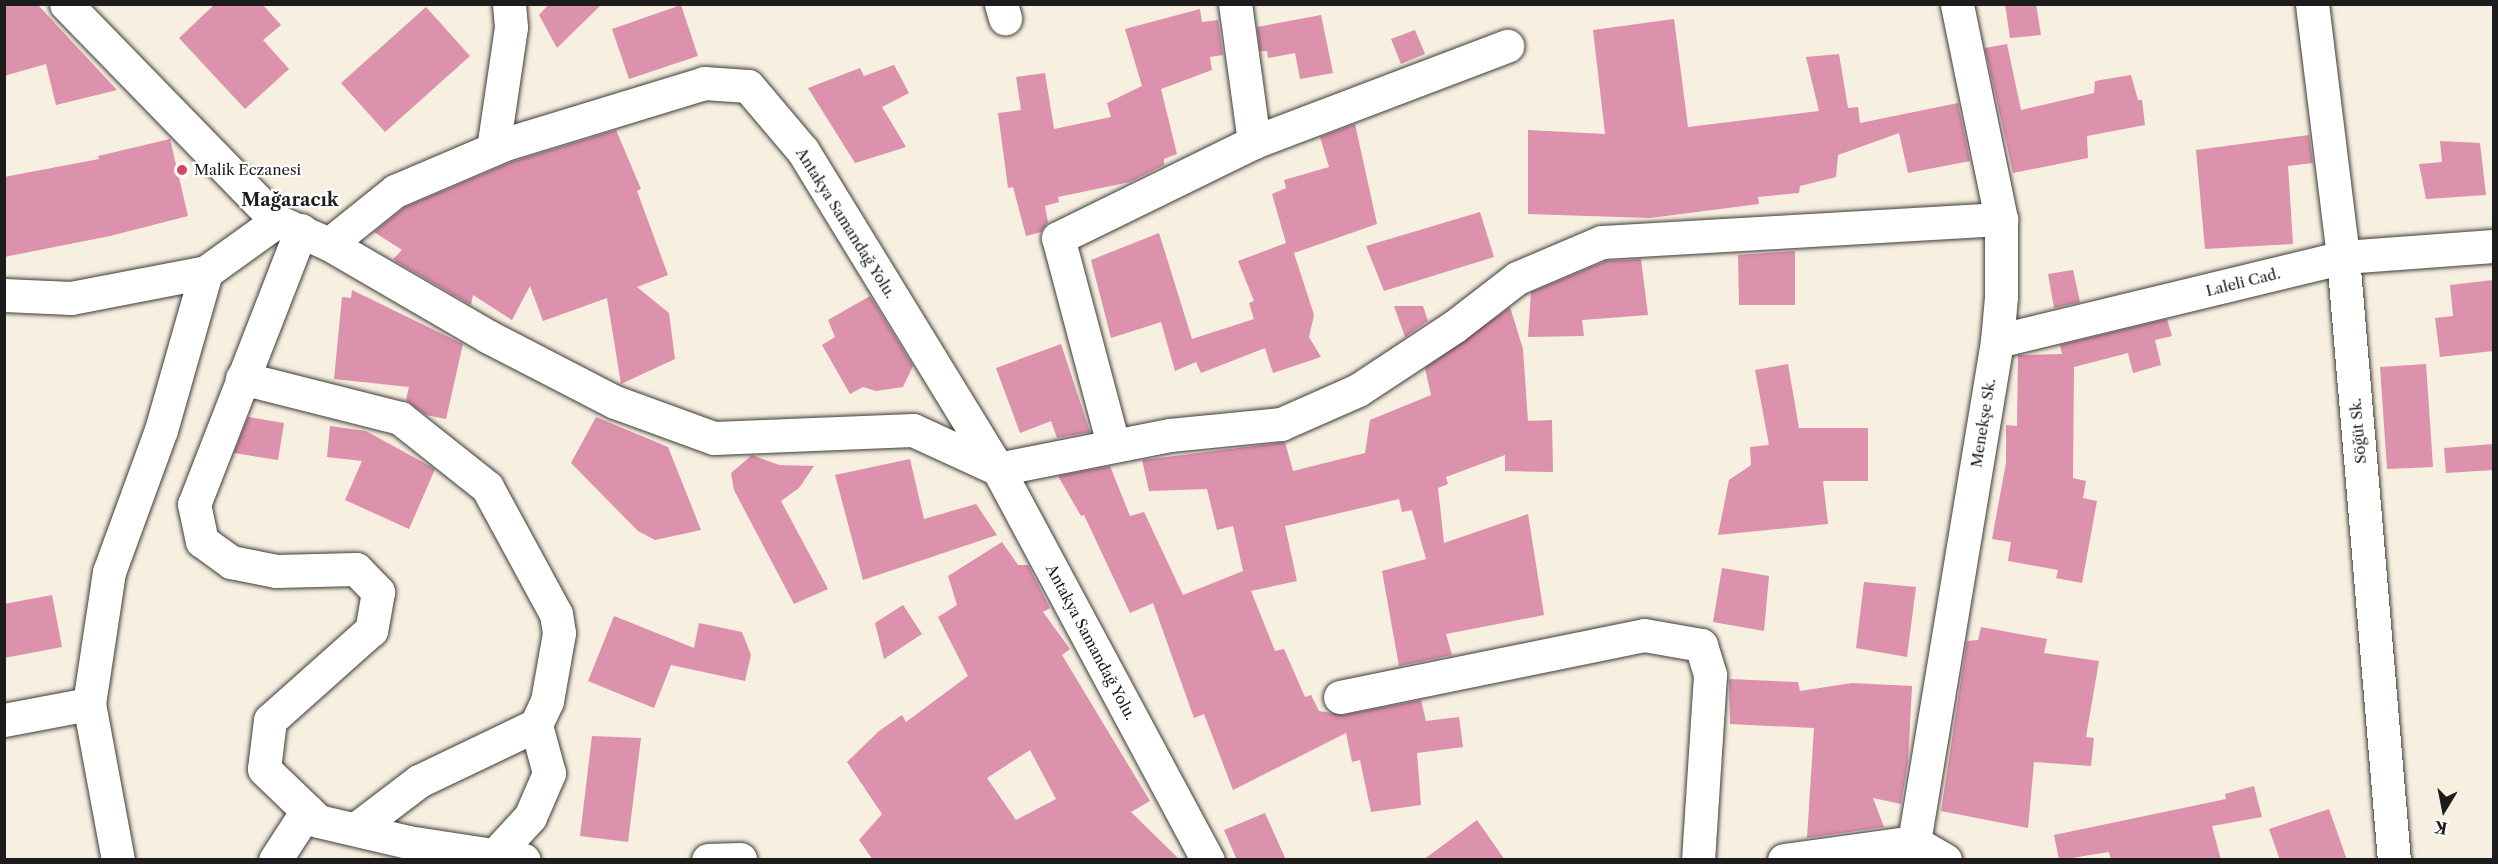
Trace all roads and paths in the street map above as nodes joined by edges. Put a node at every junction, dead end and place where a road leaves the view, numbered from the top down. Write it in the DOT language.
graph roads {
  1 [pos="66,4"];
  2 [pos="1235,4"];
  3 [pos="1957,4"];
  4 [pos="2312,4"];
  5 [pos="518,12"];
  6 [pos="1507,46"];
  7 [pos="1254,142"];
  8 [pos="494,149"];
  9 [pos="2001,219"];
  10 [pos="302,232"];
  11 [pos="2493,246"];
  12 [pos="2343,257"];
  13 [pos="206,272"];
  14 [pos="4,295"];
  15 [pos="1997,341"];
  16 [pos="242,378"];
  17 [pos="1113,444"];
  18 [pos="998,469"];
  19 [pos="1340,697"];
  20 [pos="89,704"];
  21 [pos="4,720"];
  22 [pos="536,725"];
  23 [pos="307,812"];
  24 [pos="357,828"];
  25 [pos="1914,842"];
  26 [pos="509,858"];
  27 [pos="740,859"];
  28 [pos="118,860"];
  29 [pos="275,860"];
  30 [pos="708,860"];
  31 [pos="1208,860"];
  32 [pos="1698,860"];
  33 [pos="1784,860"];
  34 [pos="1945,860"];
  35 [pos="2394,860"];
  1 -- 10 [label="street"];
  2 -- 7 [label="street"];
  3 -- 9 [label="street, Menekşe Sk."];
  4 -- 12 [label="street, Söğüt Sk."];
  5 -- 8 [label="street"];
  6 -- 7 [label="street"];
  7 -- 17 [label="street"];
  8 -- 10 [label="street, Antakya Samandağ Yolu."];
  8 -- 18 [label="street, Antakya Samandağ Yolu."];
  9 -- 15 [label="street, Menekşe Sk."];
  9 -- 17 [label="street"];
  10 -- 13 [label="street, Antakya Samandağ Yolu."];
  10 -- 16 [label="street"];
  10 -- 18 [label="street"];
  11 -- 12 [label="street, Laleli Cad."];
  12 -- 15 [label="street, Laleli Cad."];
  12 -- 35 [label="street, Söğüt Sk."];
  13 -- 14 [label="street"];
  13 -- 20 [label="street"];
  15 -- 25 [label="street, Menekşe Sk."];
  16 -- 22 [label="street"];
  16 -- 23 [label="street"];
  17 -- 18 [label="street"];
  18 -- 31 [label="street, Antakya Samandağ Yolu."];
  19 -- 32 [label="street"];
  20 -- 21 [label="street"];
  20 -- 28 [label="street"];
  22 -- 24 [label="street"];
  22 -- 26 [label="street"];
  23 -- 24 [label="street"];
  23 -- 29 [label="street"];
  24 -- 26 [label="street"];
  25 -- 33 [label="street"];
  25 -- 34 [label="street"];
  27 -- 30 [label="street"];
}
